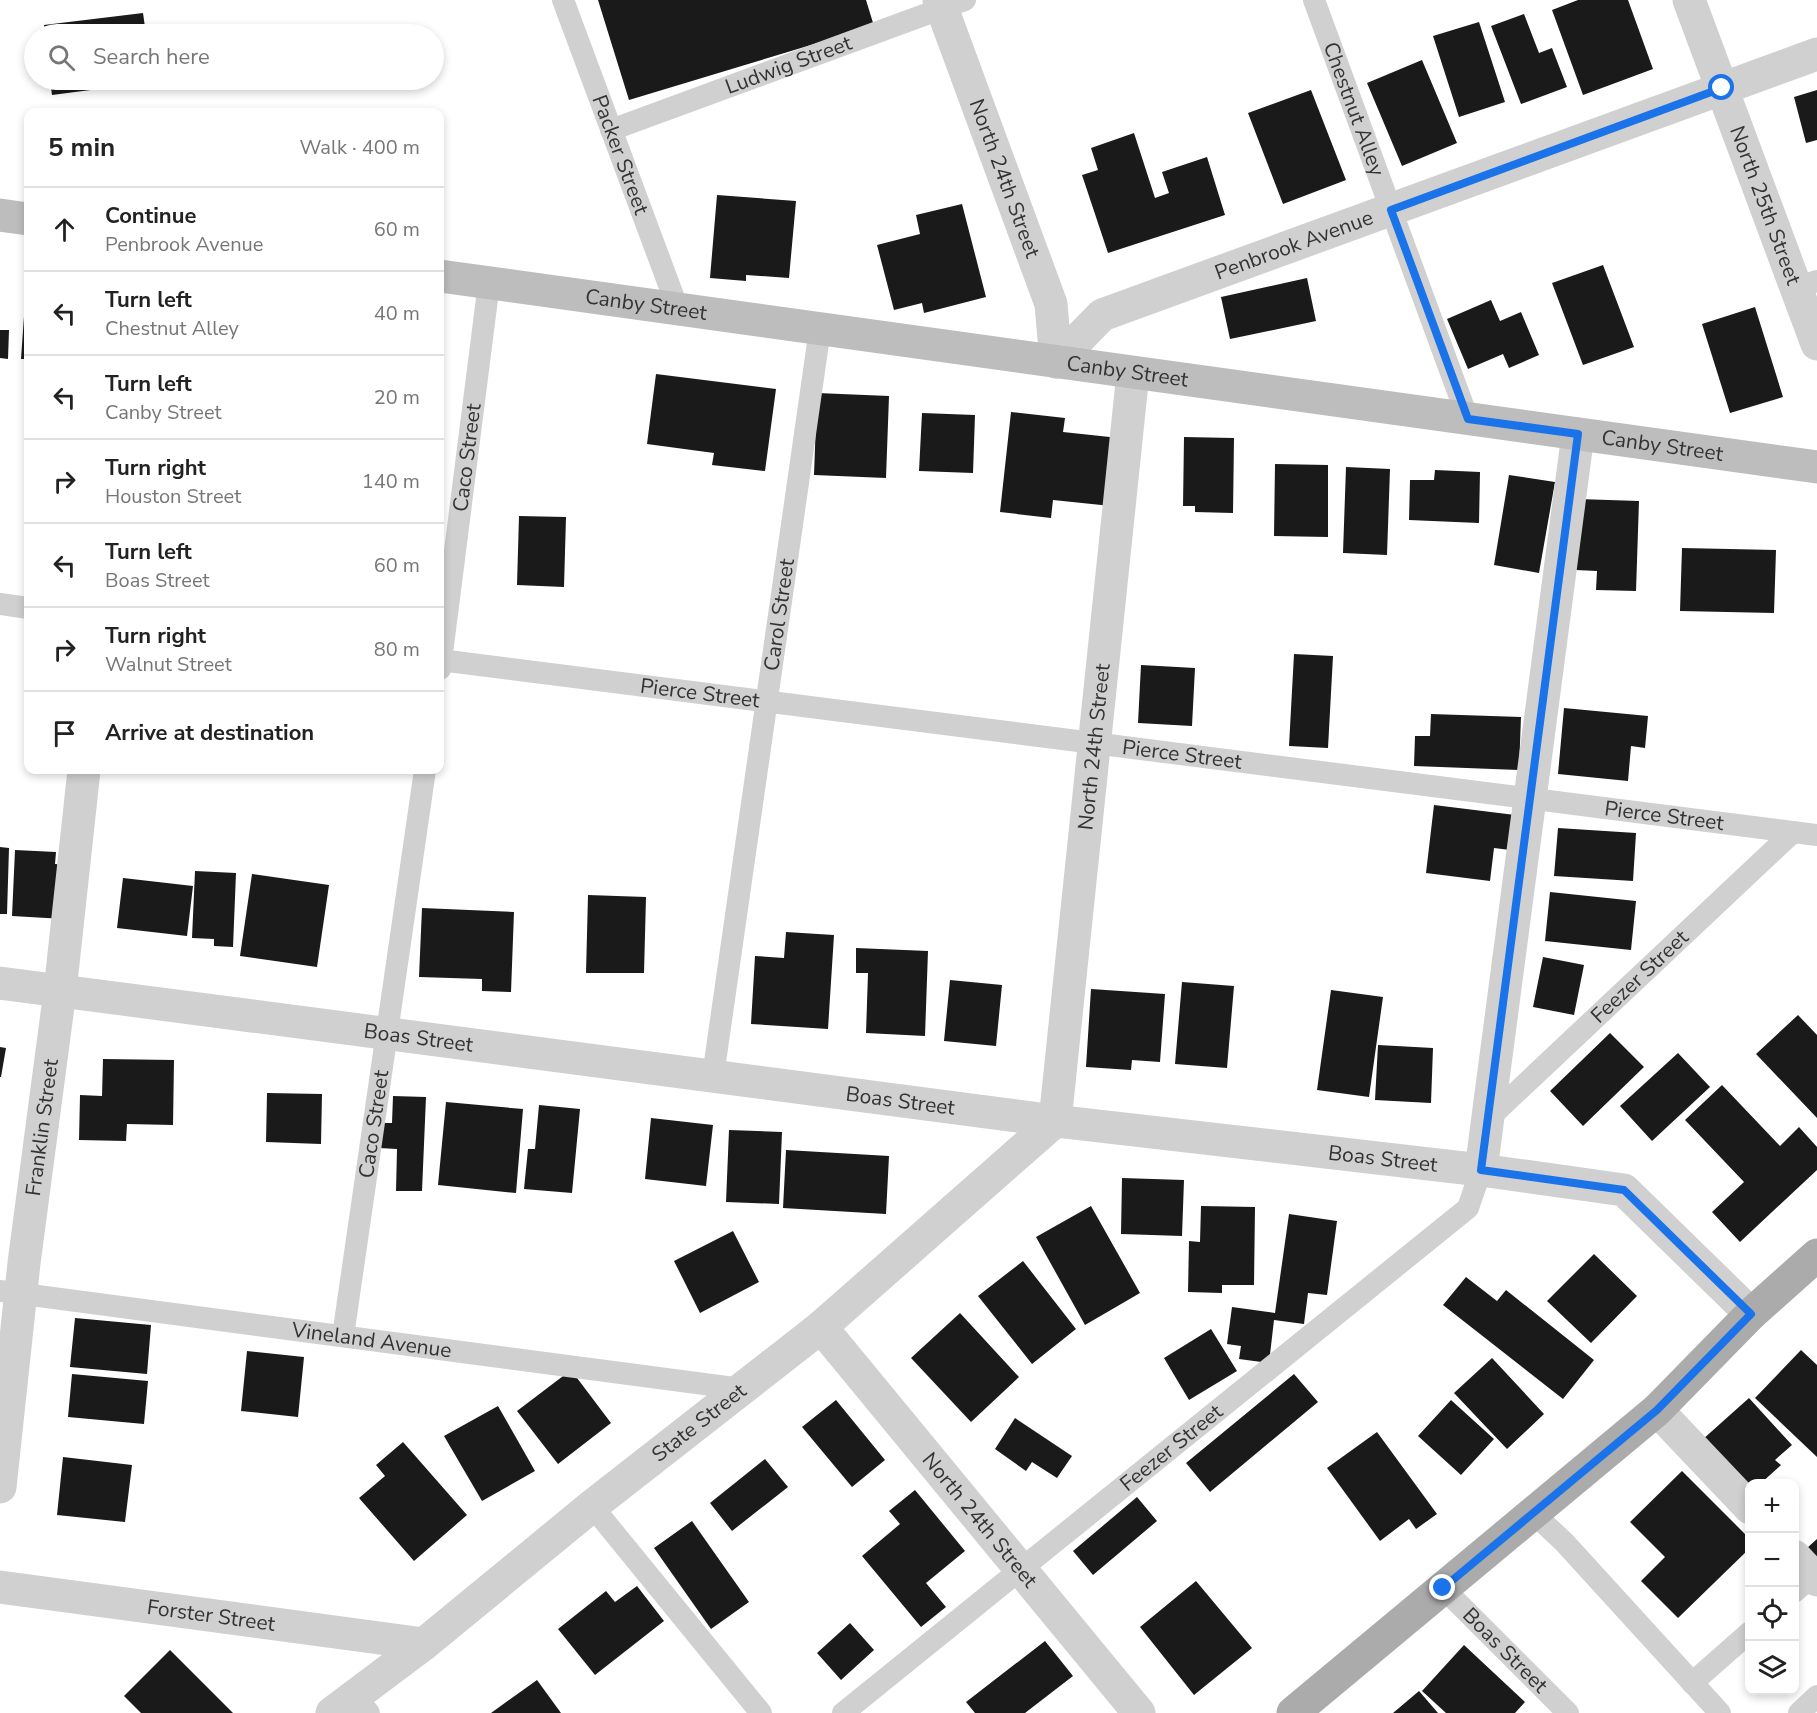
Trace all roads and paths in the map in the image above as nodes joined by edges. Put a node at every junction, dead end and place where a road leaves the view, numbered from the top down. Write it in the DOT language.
graph roads {
  1 [pos="563,0"];
  2 [pos="1314,0"];
  3 [pos="1689,0"];
  4 [pos="949,3"];
  5 [pos="1817,54"];
  6 [pos="1722,88"];
  7 [pos="611,130"];
  8 [pos="1391,210"];
  9 [pos="0,215"];
  10 [pos="24,218"];
  11 [pos="444,277"];
  12 [pos="489,283"];
  13 [pos="1807,285"];
  14 [pos="678,309"];
  15 [pos="820,329"];
  16 [pos="1817,344"];
  17 [pos="1056,362"];
  18 [pos="1133,373"];
  19 [pos="1468,419"];
  20 [pos="1578,434"];
  21 [pos="1817,467"];
  22 [pos="0,604"];
  23 [pos="24,607"];
  24 [pos="444,632"];
  25 [pos="444,663"];
  26 [pos="767,702"];
  27 [pos="1094,743"];
  28 [pos="84,774"];
  29 [pos="424,774"];
  30 [pos="1530,798"];
  31 [pos="1793,832"];
  32 [pos="1817,835"];
  33 [pos="0,983"];
  34 [pos="60,991"];
  35 [pos="387,1033"];
  36 [pos="713,1076"];
  37 [pos="1488,1119"];
  38 [pos="1055,1121"];
  39 [pos="1481,1170"];
  40 [pos="1817,1255"];
  41 [pos="10,1293"];
  42 [pos="1751,1314"];
  43 [pos="821,1327"];
  44 [pos="343,1335"];
  45 [pos="742,1389"];
  46 [pos="1657,1410"];
  47 [pos="0,1487"];
  48 [pos="1745,1504"];
  49 [pos="592,1506"];
  50 [pos="1533,1513"];
  51 [pos="1021,1570"];
  52 [pos="0,1587"];
  53 [pos="1443,1588"];
  54 [pos="1745,1636"];
  55 [pos="424,1644"];
  56 [pos="1692,1683"];
  57 [pos="1817,1696"];
  58 [pos="352,1707"];
  59 [pos="761,1713"];
  60 [pos="843,1713"];
  61 [pos="1139,1713"];
  62 [pos="1293,1713"];
  63 [pos="1569,1713"];
  64 [pos="1720,1713"];
  65 [pos="1799,1713"];
  1 -- 7 [label="lane, Packer Street"];
  2 -- 8 [label="lane, Chestnut Alley"];
  3 -- 6 [label="street, North 25th Street"];
  4 -- 7 [label="lane, Ludwig Street"];
  4 -- 17 [label="street, North 24th Street"];
  5 -- 6 [label="street, Penbrook Avenue"];
  6 -- 8 [label="street, Penbrook Avenue"];
  6 -- 13 [label="street, North 25th Street"];
  7 -- 14 [label="lane, Packer Street"];
  8 -- 17 [label="street, Penbrook Avenue"];
  8 -- 19 [label="lane, Chestnut Alley"];
  9 -- 10 [label="main road"];
  11 -- 12 [label="main road, Canby Street"];
  12 -- 14 [label="main road, Canby Street"];
  12 -- 24 [label="lane, Caco Street"];
  13 -- 16 [label="street, North 25th Street"];
  14 -- 15 [label="main road, Canby Street"];
  15 -- 17 [label="main road, Canby Street"];
  15 -- 26 [label="lane, Carol Street"];
  17 -- 18 [label="main road, Canby Street"];
  18 -- 19 [label="main road, Canby Street"];
  18 -- 27 [label="street, North 24th Street"];
  19 -- 20 [label="main road, Canby Street"];
  20 -- 21 [label="main road, Canby Street"];
  20 -- 30 [label="street"];
  22 -- 23 [label="lane"];
  25 -- 26 [label="lane, Pierce Street"];
  26 -- 27 [label="lane, Pierce Street"];
  26 -- 36 [label="lane, Carol Street"];
  27 -- 30 [label="lane, Pierce Street"];
  27 -- 38 [label="street, North 24th Street"];
  28 -- 34 [label="street, Franklin Street"];
  29 -- 35 [label="lane, Caco Street"];
  30 -- 31 [label="lane, Pierce Street"];
  30 -- 37 [label="street"];
  31 -- 32 [label="lane, Pierce Street"];
  31 -- 37 [label="lane, Feezer Street"];
  33 -- 34 [label="street, Boas Street"];
  34 -- 35 [label="street, Boas Street"];
  34 -- 41 [label="street, Franklin Street"];
  35 -- 36 [label="street, Boas Street"];
  35 -- 44 [label="lane, Caco Street"];
  36 -- 38 [label="street, Boas Street"];
  37 -- 39 [label="street"];
  38 -- 39 [label="street, Boas Street"];
  38 -- 43 [label="street, State Street"];
  39 -- 42 [label="street, Boas Street"];
  39 -- 51 [label="lane, Feezer Street"];
  40 -- 42 [label="main road"];
  41 -- 44 [label="lane, Vineland Avenue"];
  41 -- 47 [label="street, Franklin Street"];
  42 -- 46 [label="main road"];
  43 -- 45 [label="street, State Street"];
  43 -- 51 [label="street, North 24th Street"];
  44 -- 45 [label="lane, Vineland Avenue"];
  45 -- 49 [label="street, State Street"];
  46 -- 48 [label="street"];
  46 -- 50 [label="main road"];
  49 -- 55 [label="street, State Street"];
  49 -- 59 [label="lane"];
  50 -- 53 [label="main road"];
  50 -- 56 [label="lane"];
  51 -- 60 [label="lane, Feezer Street"];
  51 -- 61 [label="street, North 24th Street"];
  52 -- 55 [label="street, Forster Street"];
  53 -- 62 [label="main road"];
  53 -- 63 [label="lane, Boas Street"];
  54 -- 56 [label="lane"];
  55 -- 58 [label="street, State Street"];
  56 -- 64 [label="lane"];
  57 -- 65 [label="lane"];
}
